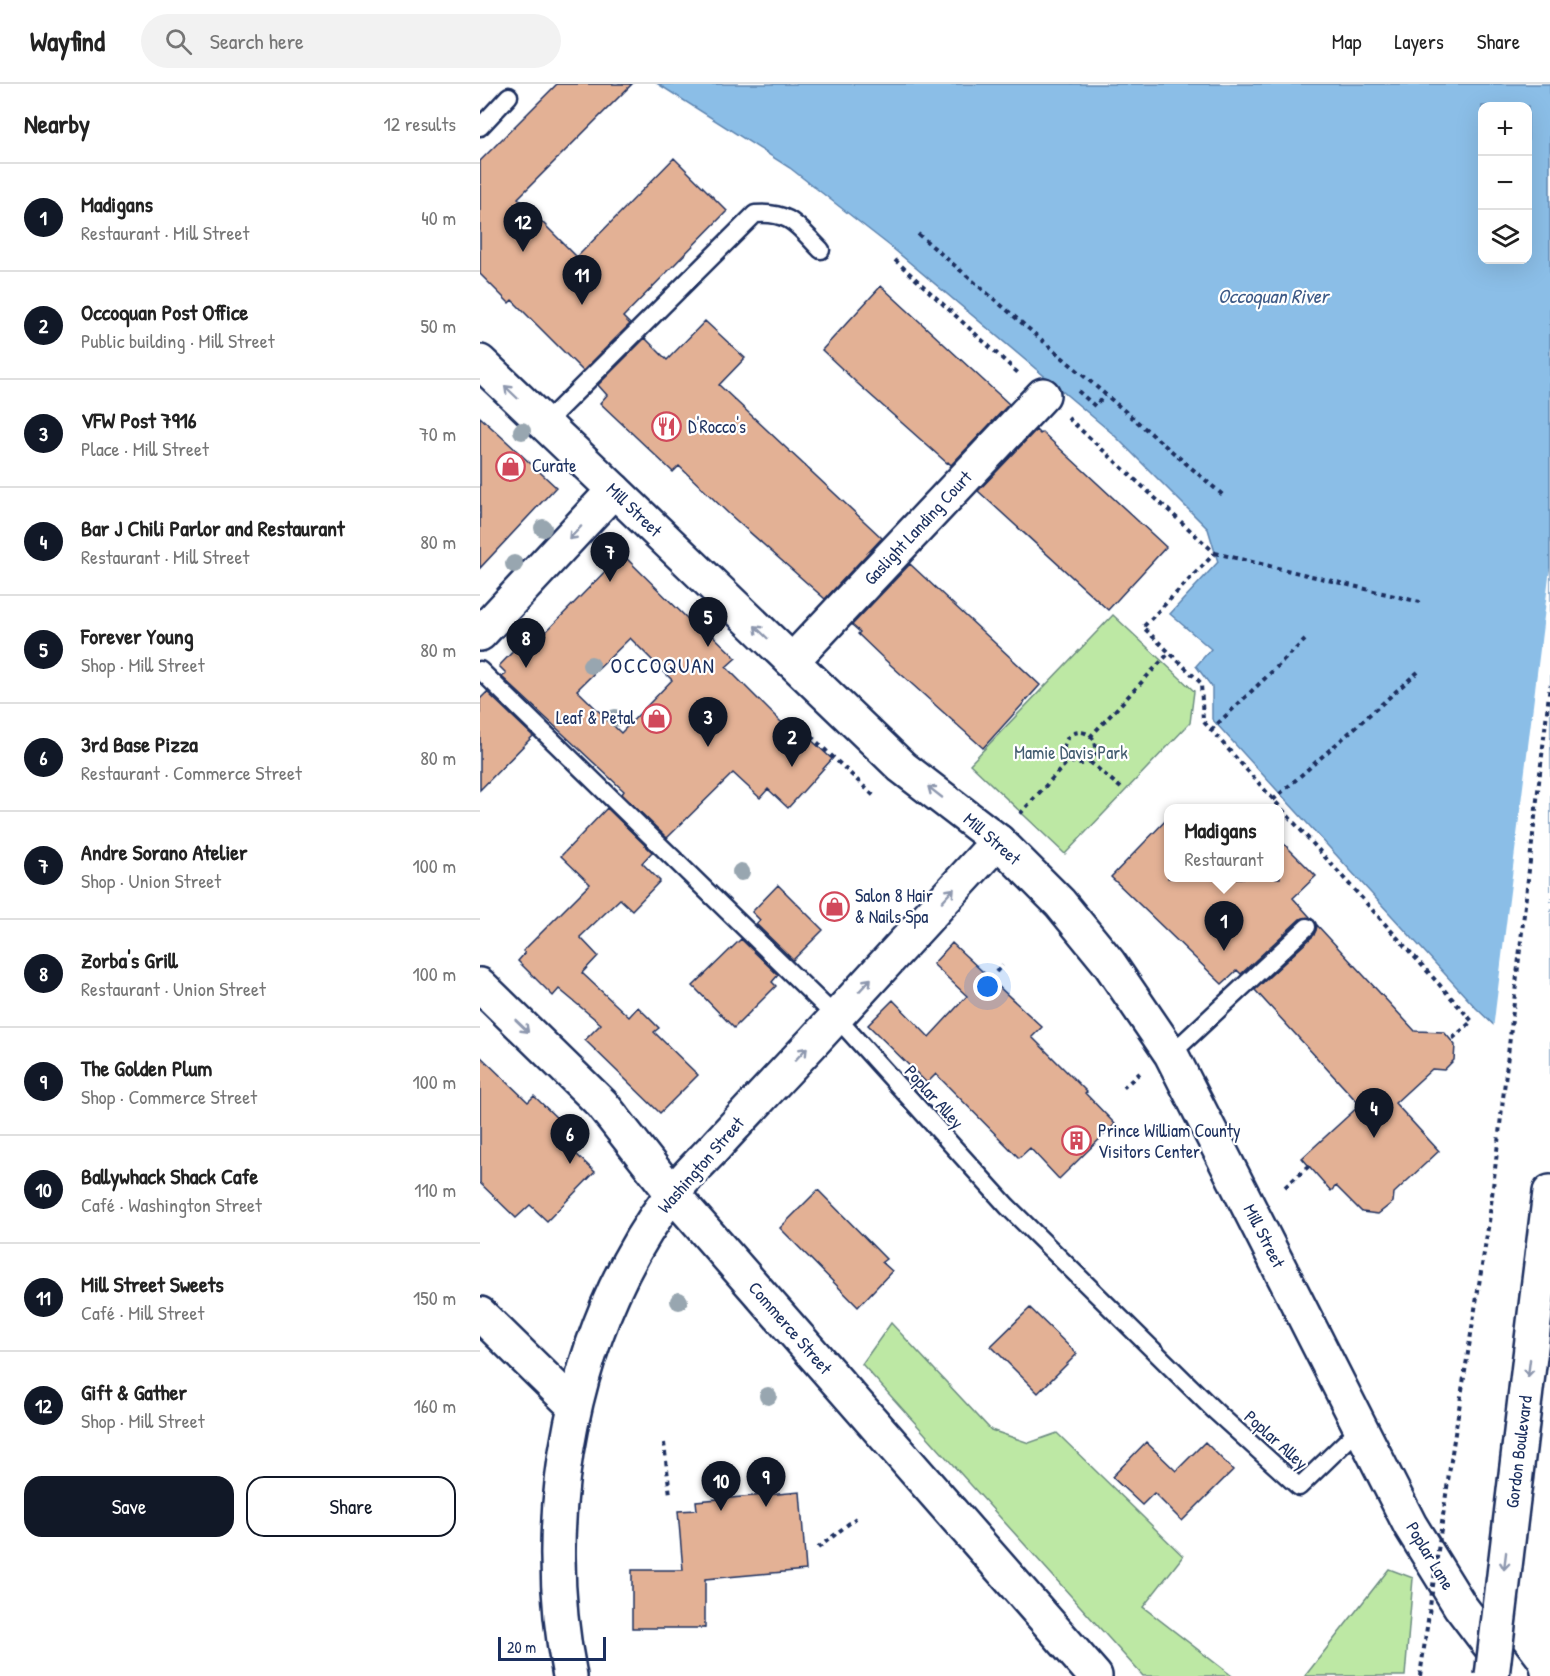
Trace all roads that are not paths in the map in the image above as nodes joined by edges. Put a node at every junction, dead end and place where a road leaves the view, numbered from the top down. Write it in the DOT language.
graph roads {
  1 [pos="509,96"];
  2 [pos="480,127"];
  3 [pos="820,250"];
  4 [pos="480,362"];
  5 [pos="1043,395"];
  6 [pos="544,424"];
  7 [pos="614,490"];
  8 [pos="480,634"];
  9 [pos="792,661"];
  10 [pos="480,670"];
  11 [pos="998,841"];
  12 [pos="1307,927"];
  13 [pos="480,985"];
  14 [pos="836,1017"];
  15 [pos="1171,1054"];
  16 [pos="1550,1192"];
  17 [pos="672,1193"];
  18 [pos="480,1314"];
  19 [pos="574,1406"];
  20 [pos="1360,1427"];
  21 [pos="570,1676"];
  22 [pos="1095,1676"];
  23 [pos="1492,1676"];
  24 [pos="1513,1676"];
  1 -- 2 [label="lane"];
  3 -- 6 [label="lane"];
  6 -- 4 [label="main road, Mill Street, one-way"];
  5 -- 9 [label="main road, Gaslight Landing Court"];
  6 -- 7 [label="main road, Mill Street"];
  7 -- 8 [label="main road, one-way"];
  9 -- 7 [label="main road, Mill Street, one-way"];
  11 -- 9 [label="main road, Mill Street, one-way"];
  10 -- 14 [label="lane, Poplar Alley"];
  14 -- 11 [label="main road, Washington Street, one-way"];
  11 -- 15 [label="main road, Mill Street"];
  12 -- 15 [label="lane"];
  13 -- 17 [label="main road, Commerce Street, one-way"];
  17 -- 14 [label="main road, Washington Street, one-way"];
  14 -- 20 [label="lane, Poplar Alley"];
  15 -- 20 [label="main road, Mill Street"];
  16 -- 23 [label="main road, Gordon Boulevard, one-way, bridge"];
  17 -- 19 [label="main road, Washington Street"];
  17 -- 22 [label="main road, Commerce Street"];
  18 -- 19 [label="main road"];
  19 -- 21 [label="main road, Washington Street"];
  20 -- 24 [label="main road, Poplar Lane"];
}
